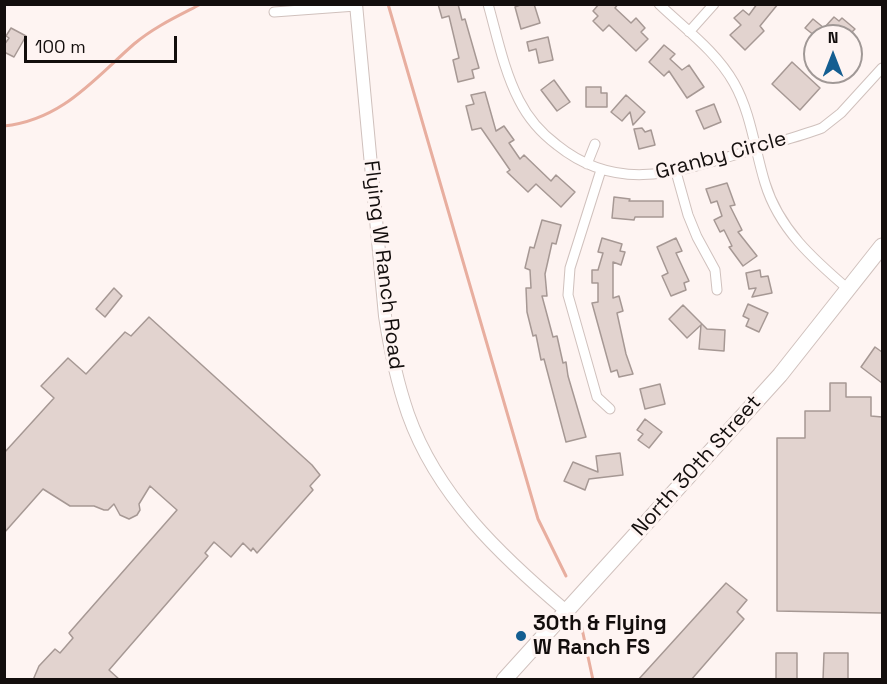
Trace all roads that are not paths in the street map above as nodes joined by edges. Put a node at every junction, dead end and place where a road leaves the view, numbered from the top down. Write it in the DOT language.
graph roads {
  1 [pos="488,4"];
  2 [pos="658,4"];
  3 [pos="714,4"];
  4 [pos="356,5"];
  5 [pos="273,12"];
  6 [pos="689,32"];
  7 [pos="882,68"];
  8 [pos="595,144"];
  9 [pos="756,148"];
  10 [pos="587,164"];
  11 [pos="602,170"];
  12 [pos="676,172"];
  13 [pos="882,246"];
  14 [pos="848,289"];
  15 [pos="717,290"];
  16 [pos="610,409"];
  17 [pos="566,611"];
  18 [pos="504,680"];
  1 -- 10 [label="street, Granby Circle"];
  2 -- 6 [label="street"];
  3 -- 6 [label="street"];
  4 -- 5 [label="street"];
  4 -- 17 [label="street, Flying W Ranch Road"];
  6 -- 9 [label="street"];
  7 -- 9 [label="street, Granby Circle"];
  8 -- 10 [label="street"];
  9 -- 12 [label="street, Granby Circle"];
  9 -- 14 [label="street"];
  10 -- 11 [label="street, Granby Circle"];
  11 -- 12 [label="street, Granby Circle"];
  11 -- 16 [label="street"];
  12 -- 15 [label="street"];
  13 -- 14 [label="main road, North 30th Street"];
  14 -- 17 [label="main road, North 30th Street"];
  17 -- 18 [label="main road, North 30th Street"];
}
